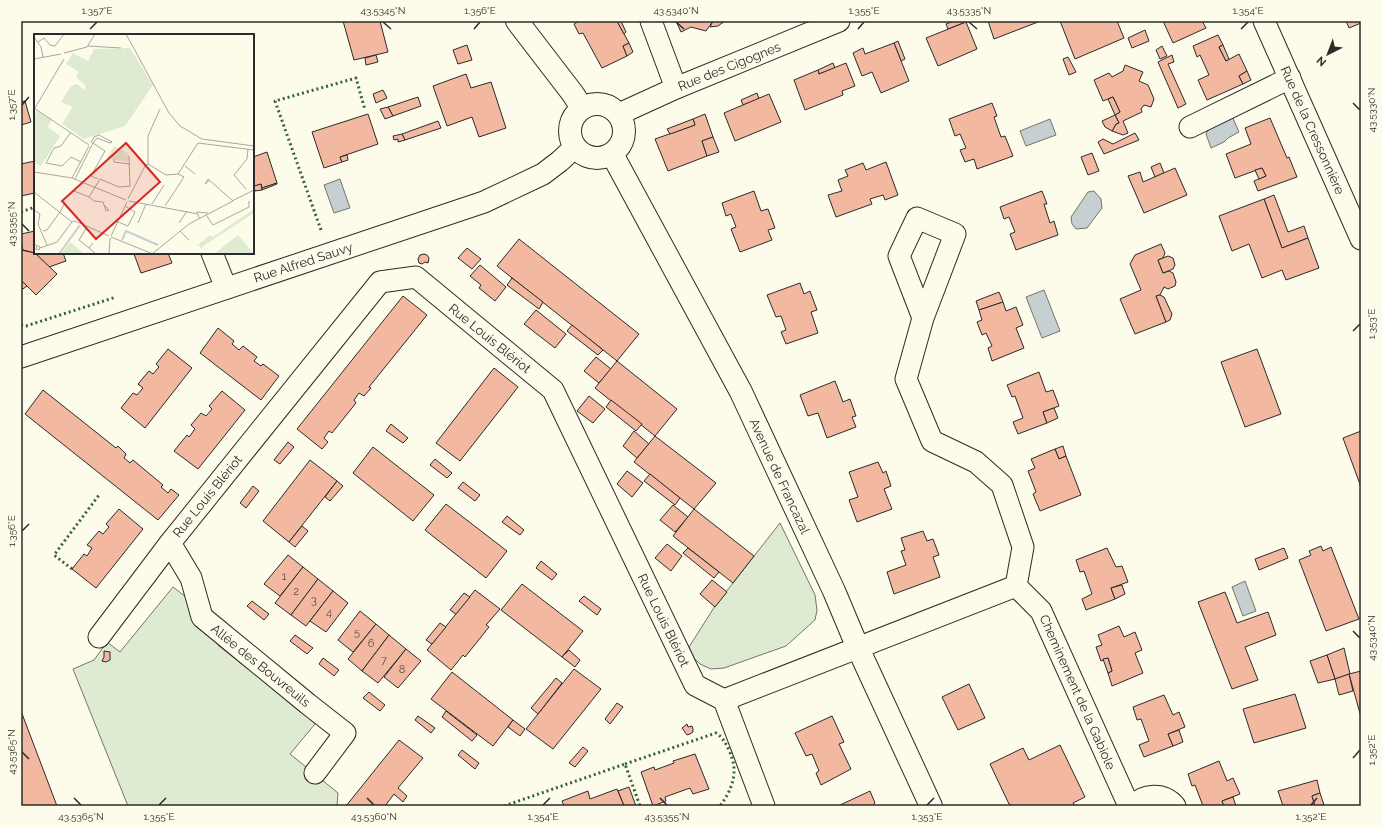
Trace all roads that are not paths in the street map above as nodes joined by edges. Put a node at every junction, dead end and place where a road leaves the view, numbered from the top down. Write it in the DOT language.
graph roads {
  1 [pos="517,21"];
  2 [pos="651,21"];
  3 [pos="840,21"];
  4 [pos="1264,21"];
  5 [pos="1290,78"];
  6 [pos="676,88"];
  7 [pos="582,108"];
  8 [pos="619,114"];
  9 [pos="1190,127"];
  10 [pos="575,147"];
  11 [pos="612,154"];
  12 [pos="1361,239"];
  13 [pos="212,254"];
  14 [pos="226,288"];
  15 [pos="923,318"];
  16 [pos="21,357"];
  17 [pos="170,543"];
  18 [pos="1016,586"];
  19 [pos="99,637"];
  20 [pos="858,648"];
  21 [pos="724,700"];
  22 [pos="315,773"];
  23 [pos="764,806"];
  24 [pos="931,806"];
  25 [pos="1131,806"];
  26 [pos="1175,806"];
  1 -- 7 [label="street"];
  2 -- 6 [label="street"];
  3 -- 6 [label="street, Rue des Cigognes"];
  4 -- 5 [label="street, Rue de la Cressonnière"];
  5 -- 9 [label="street"];
  5 -- 12 [label="street, Rue de la Cressonnière"];
  6 -- 8 [label="street, Rue des Cigognes"];
  7 -- 8 [label="street"];
  7 -- 10 [label="street"];
  8 -- 11 [label="street"];
  10 -- 11 [label="street"];
  10 -- 14 [label="street, Rue Alfred Sauvy"];
  11 -- 20 [label="street, Avenue de Francazal"];
  13 -- 14 [label="street"];
  14 -- 16 [label="street, Rue Alfred Sauvy"];
  15 -- 18 [label="street"];
  17 -- 19 [label="street, Rue Louis Blériot"];
  17 -- 21 [label="street, Rue Louis Blériot"];
  17 -- 22 [label="street, Allée des Bouvreuils"];
  18 -- 20 [label="street"];
  18 -- 25 [label="street, Cheminement de la Gabiole"];
  20 -- 21 [label="street"];
  20 -- 24 [label="street, Avenue de Francazal"];
  21 -- 23 [label="street"];
  25 -- 26 [label="street, Cheminement de la Gabiole"];
}
